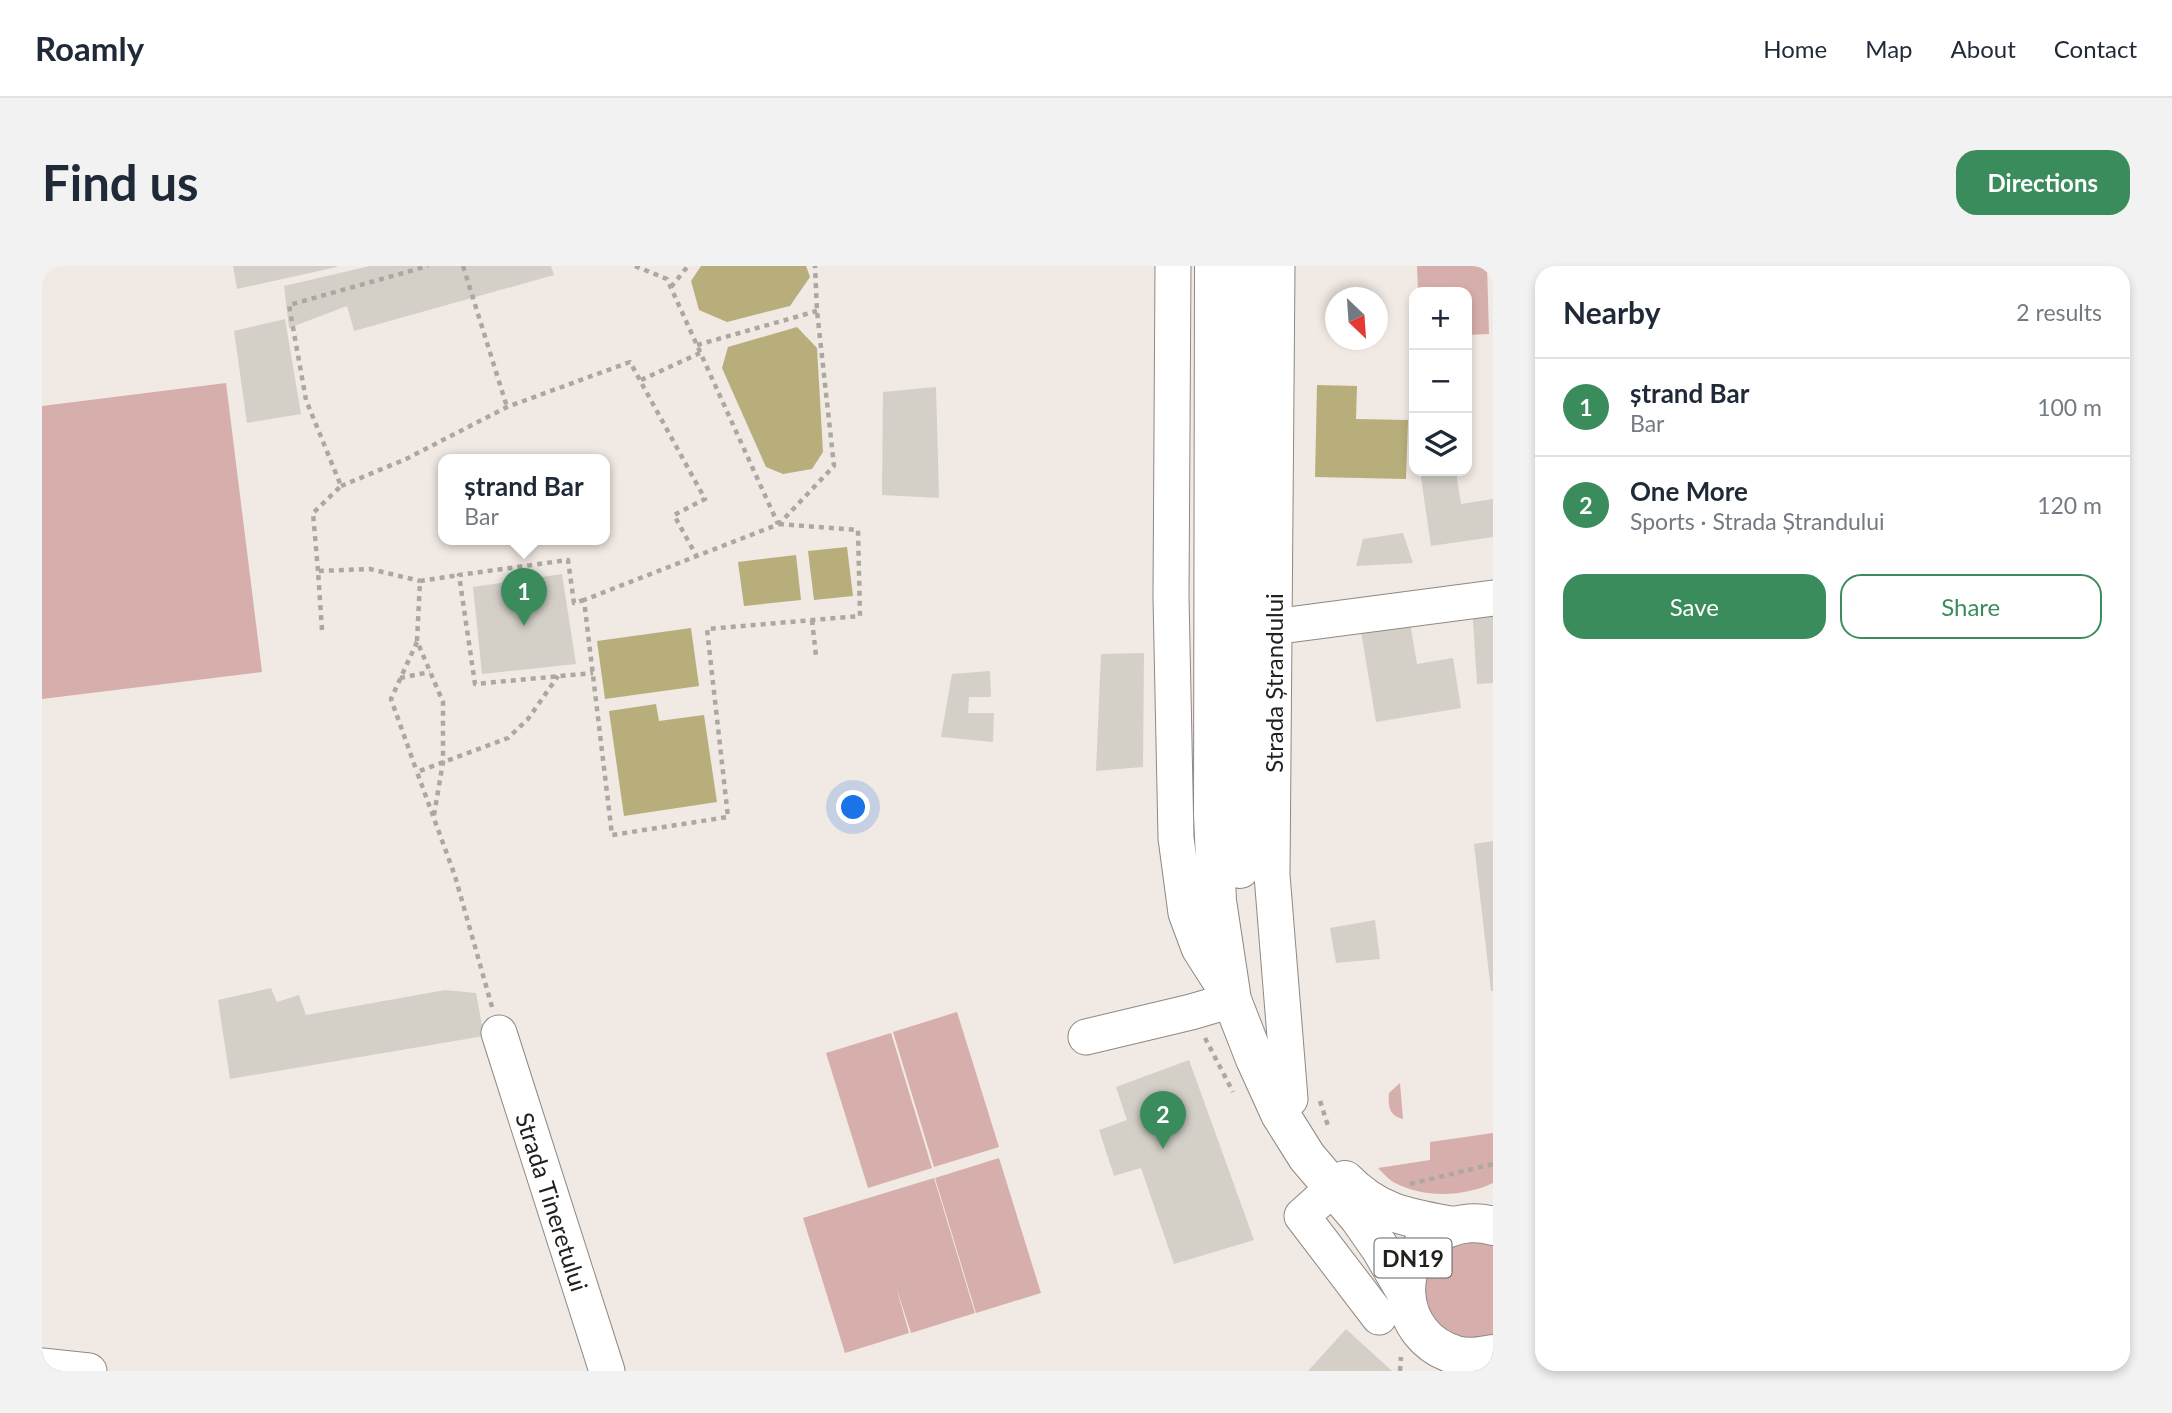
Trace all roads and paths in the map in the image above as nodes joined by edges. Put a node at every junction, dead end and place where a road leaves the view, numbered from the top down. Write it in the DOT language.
graph roads {
  1 [pos="428,266"];
  2 [pos="463,266"];
  3 [pos="635,266"];
  4 [pos="652,266"];
  5 [pos="688,266"];
  6 [pos="815,266"];
  7 [pos="1173,266"];
  8 [pos="1214,266"];
  9 [pos="1244,266"];
  10 [pos="1277,266"];
  11 [pos="646,270"];
  12 [pos="671,288"];
  13 [pos="817,311"];
  14 [pos="1229,314"];
  15 [pos="697,345"];
  16 [pos="701,353"];
  17 [pos="641,380"];
  18 [pos="507,407"];
  19 [pos="341,486"];
  20 [pos="779,524"];
  21 [pos="696,557"];
  22 [pos="318,571"];
  23 [pos="459,575"];
  24 [pos="420,581"];
  25 [pos="1493,598"];
  26 [pos="584,600"];
  27 [pos="812,620"];
  28 [pos="1273,627"];
  29 [pos="322,631"];
  30 [pos="417,641"];
  31 [pos="816,656"];
  32 [pos="430,672"];
  33 [pos="593,673"];
  34 [pos="558,676"];
  35 [pos="400,678"];
  36 [pos="443,762"];
  37 [pos="417,772"];
  38 [pos="433,817"];
  39 [pos="1235,957"];
  40 [pos="1232,1000"];
  41 [pos="499,1033"];
  42 [pos="1086,1037"];
  43 [pos="1305,1097"];
  44 [pos="1330,1131"];
  45 [pos="1493,1164"];
  46 [pos="1401,1186"];
  47 [pos="1482,1225"];
  48 [pos="1392,1304"];
  49 [pos="1423,1355"];
  50 [pos="1478,1361"];
  51 [pos="42,1366"];
  52 [pos="89,1371"];
  53 [pos="607,1371"];
  1 -- 19 [label="path"];
  2 -- 18 [label="path"];
  3 -- 11 [label="path"];
  4 -- 11 [label="path"];
  5 -- 12 [label="path"];
  6 -- 13 [label="path"];
  7 -- 40 [label="street"];
  8 -- 14 [label="main road"];
  9 -- 14 [label="main road"];
  10 -- 28 [label="street, Strada Ștrandului"];
  11 -- 12 [label="path"];
  12 -- 15 [label="path"];
  13 -- 15 [label="path"];
  13 -- 20 [label="path"];
  14 -- 39 [label="main road"];
  15 -- 16 [label="path"];
  16 -- 17 [label="path"];
  16 -- 20 [label="path"];
  17 -- 18 [label="path"];
  17 -- 21 [label="path"];
  18 -- 19 [label="path"];
  19 -- 22 [label="path"];
  20 -- 21 [label="path"];
  20 -- 27 [label="path"];
  21 -- 26 [label="path"];
  22 -- 24 [label="path"];
  22 -- 29 [label="path"];
  23 -- 24 [label="path"];
  23 -- 26 [label="path"];
  23 -- 34 [label="path"];
  24 -- 30 [label="path"];
  25 -- 28 [label="street"];
  26 -- 33 [label="path"];
  27 -- 31 [label="path"];
  27 -- 33 [label="path"];
  28 -- 43 [label="street, Strada Ștrandului"];
  30 -- 32 [label="path"];
  30 -- 35 [label="path"];
  32 -- 35 [label="path"];
  32 -- 36 [label="path"];
  33 -- 34 [label="path"];
  34 -- 36 [label="path"];
  35 -- 37 [label="path"];
  36 -- 37 [label="path"];
  36 -- 38 [label="path"];
  37 -- 38 [label="path"];
  38 -- 41 [label="path"];
  39 -- 40 [label="main road"];
  39 -- 43 [label="main road, Strada Ștrandului"];
  40 -- 42 [label="street"];
  40 -- 48 [label="main road"];
  41 -- 53 [label="street, Strada Tineretului"];
  43 -- 44 [label="path"];
  43 -- 47 [label="main road, Strada Ștrandului"];
  45 -- 46 [label="path"];
  47 -- 48 [label="main road, DN19"];
  48 -- 49 [label="main road, DN19"];
  49 -- 50 [label="main road, DN19"];
  51 -- 52 [label="street"];
}
